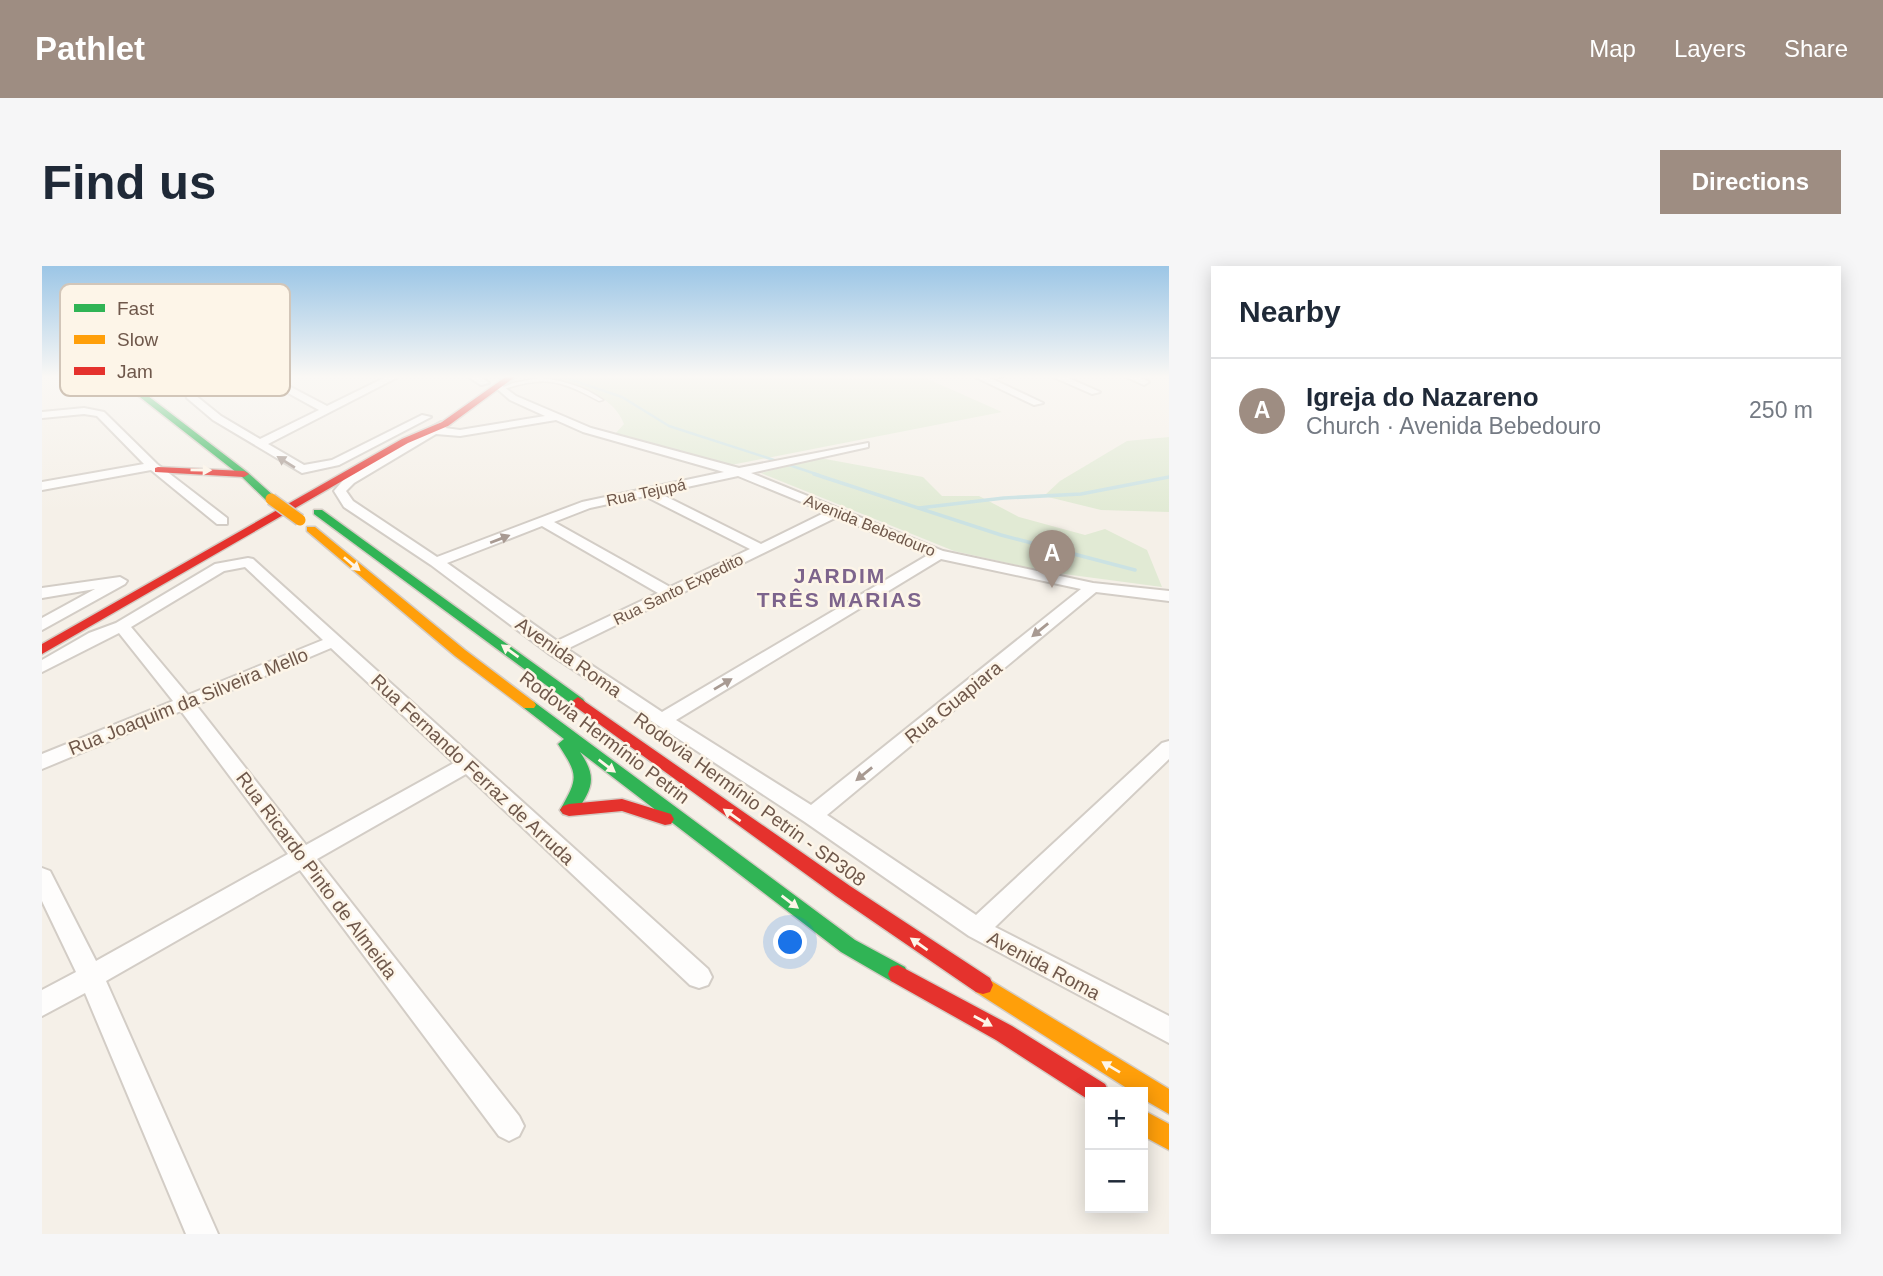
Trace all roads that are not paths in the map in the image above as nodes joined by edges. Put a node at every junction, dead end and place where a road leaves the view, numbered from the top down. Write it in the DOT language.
graph roads {
  1 [pos="107,421"];
  2 [pos="177,421"];
  3 [pos="197,421"];
  4 [pos="226,421"];
  5 [pos="305,421"];
  6 [pos="418,421"];
  7 [pos="422,421"];
  8 [pos="445,421"];
  9 [pos="449,421"];
  10 [pos="531,421"];
  11 [pos="568,421"];
  12 [pos="445,425"];
  13 [pos="191,432"];
  14 [pos="404,441"];
  15 [pos="259,444"];
  16 [pos="864,445"];
  17 [pos="153,466"];
  18 [pos="738,472"];
  19 [pos="244,474"];
  20 [pos="42,486"];
  21 [pos="647,492"];
  22 [pos="839,511"];
  23 [pos="222,521"];
  24 [pos="543,521"];
  25 [pos="761,549"];
  26 [pos="939,554"];
  27 [pos="436,562"];
  28 [pos="1093,587"];
  29 [pos="42,593"];
  30 [pos="669,593"];
  31 [pos="1169,596"];
  32 [pos="42,625"];
  33 [pos="122,626"];
  34 [pos="334,641"];
  35 [pos="554,649"];
  36 [pos="42,650"];
  37 [pos="42,667"];
  38 [pos="184,702"];
  39 [pos="535,710"];
  40 [pos="664,719"];
  41 [pos="1169,748"];
  42 [pos="42,762"];
  43 [pos="468,764"];
  44 [pos="569,810"];
  45 [pos="812,816"];
  46 [pos="537,828"];
  47 [pos="692,829"];
  48 [pos="303,856"];
  49 [pos="42,877"];
  50 [pos="977,929"];
  51 [pos="91,976"];
  52 [pos="699,977"];
  53 [pos="42,1004"];
  54 [pos="1169,1030"];
  55 [pos="1089,1087"];
  56 [pos="1169,1102"];
  57 [pos="1148,1125"];
  58 [pos="509,1126"];
  59 [pos="1169,1138"];
  60 [pos="202,1234"];
  1 -- 17 [label="street"];
  2 -- 13 [label="main road, Rodovia Hermínio Petrin"];
  56 -- 3 [label="main road, Rodovia Hermínio Petrin - SP308, one-way"];
  4 -- 15 [label="street"];
  5 -- 15 [label="street"];
  6 -- 15 [label="street, one-way"];
  7 -- 14 [label="main road"];
  8 -- 12 [label="main road"];
  9 -- 12 [label="main road"];
  10 -- 12 [label="street"];
  11 -- 18 [label="street, Avenida Bebedouro"];
  12 -- 14 [label="main road"];
  12 -- 27 [label="street, Avenida Roma"];
  13 -- 17 [label="main road"];
  13 -- 19 [label="main road, Rodovia Hermínio Petrin"];
  14 -- 36 [label="main road"];
  16 -- 18 [label="street, Rua Tejupá"];
  17 -- 19 [label="main road, one-way"];
  17 -- 20 [label="street"];
  17 -- 23 [label="street"];
  18 -- 21 [label="street, Rua Tejupá"];
  18 -- 22 [label="street, Avenida Bebedouro"];
  19 -- 39 [label="main road, Rodovia Hermínio Petrin, one-way, bridge"];
  21 -- 24 [label="street, Rua Tejupá"];
  21 -- 25 [label="street"];
  22 -- 25 [label="street, Rua Santo Expedito"];
  22 -- 26 [label="street, Avenida Bebedouro"];
  27 -- 24 [label="street, Rua Tejupá, one-way"];
  24 -- 30 [label="street"];
  25 -- 30 [label="street, Rua Santo Expedito"];
  26 -- 28 [label="street, Avenida Bebedouro"];
  40 -- 26 [label="street, one-way"];
  27 -- 35 [label="street, Avenida Roma"];
  28 -- 31 [label="street, Avenida Bebedouro"];
  28 -- 45 [label="street, Rua Guapiara, one-way"];
  29 -- 32 [label="street"];
  30 -- 35 [label="street, Rua Santo Expedito"];
  33 -- 34 [label="street, Rua Fernando Ferraz de Arruda"];
  33 -- 37 [label="street"];
  33 -- 38 [label="street, Rua Ricardo Pinto de Almeida"];
  34 -- 38 [label="street, Rua Joaquim da Silveira Mello"];
  34 -- 43 [label="street, Rua Fernando Ferraz de Arruda"];
  35 -- 40 [label="street, Avenida Roma"];
  38 -- 42 [label="street, Rua Joaquim da Silveira Mello"];
  38 -- 48 [label="street, Rua Ricardo Pinto de Almeida"];
  39 -- 44 [label="main road"];
  39 -- 47 [label="main road, Rodovia Hermínio Petrin, one-way"];
  40 -- 45 [label="street, Avenida Roma"];
  41 -- 50 [label="street"];
  43 -- 46 [label="street, Rua Fernando Ferraz de Arruda"];
  43 -- 48 [label="street"];
  44 -- 46 [label="street"];
  44 -- 47 [label="main road"];
  45 -- 50 [label="street, Avenida Roma"];
  46 -- 52 [label="street, Rua Fernando Ferraz de Arruda"];
  47 -- 55 [label="main road, Rodovia Hermínio Petrin, one-way"];
  48 -- 51 [label="street"];
  48 -- 58 [label="street, Rua Ricardo Pinto de Almeida"];
  49 -- 51 [label="street"];
  50 -- 54 [label="street, Avenida Roma"];
  51 -- 53 [label="street"];
  51 -- 60 [label="street"];
  57 -- 59 [label="main road"];
}
